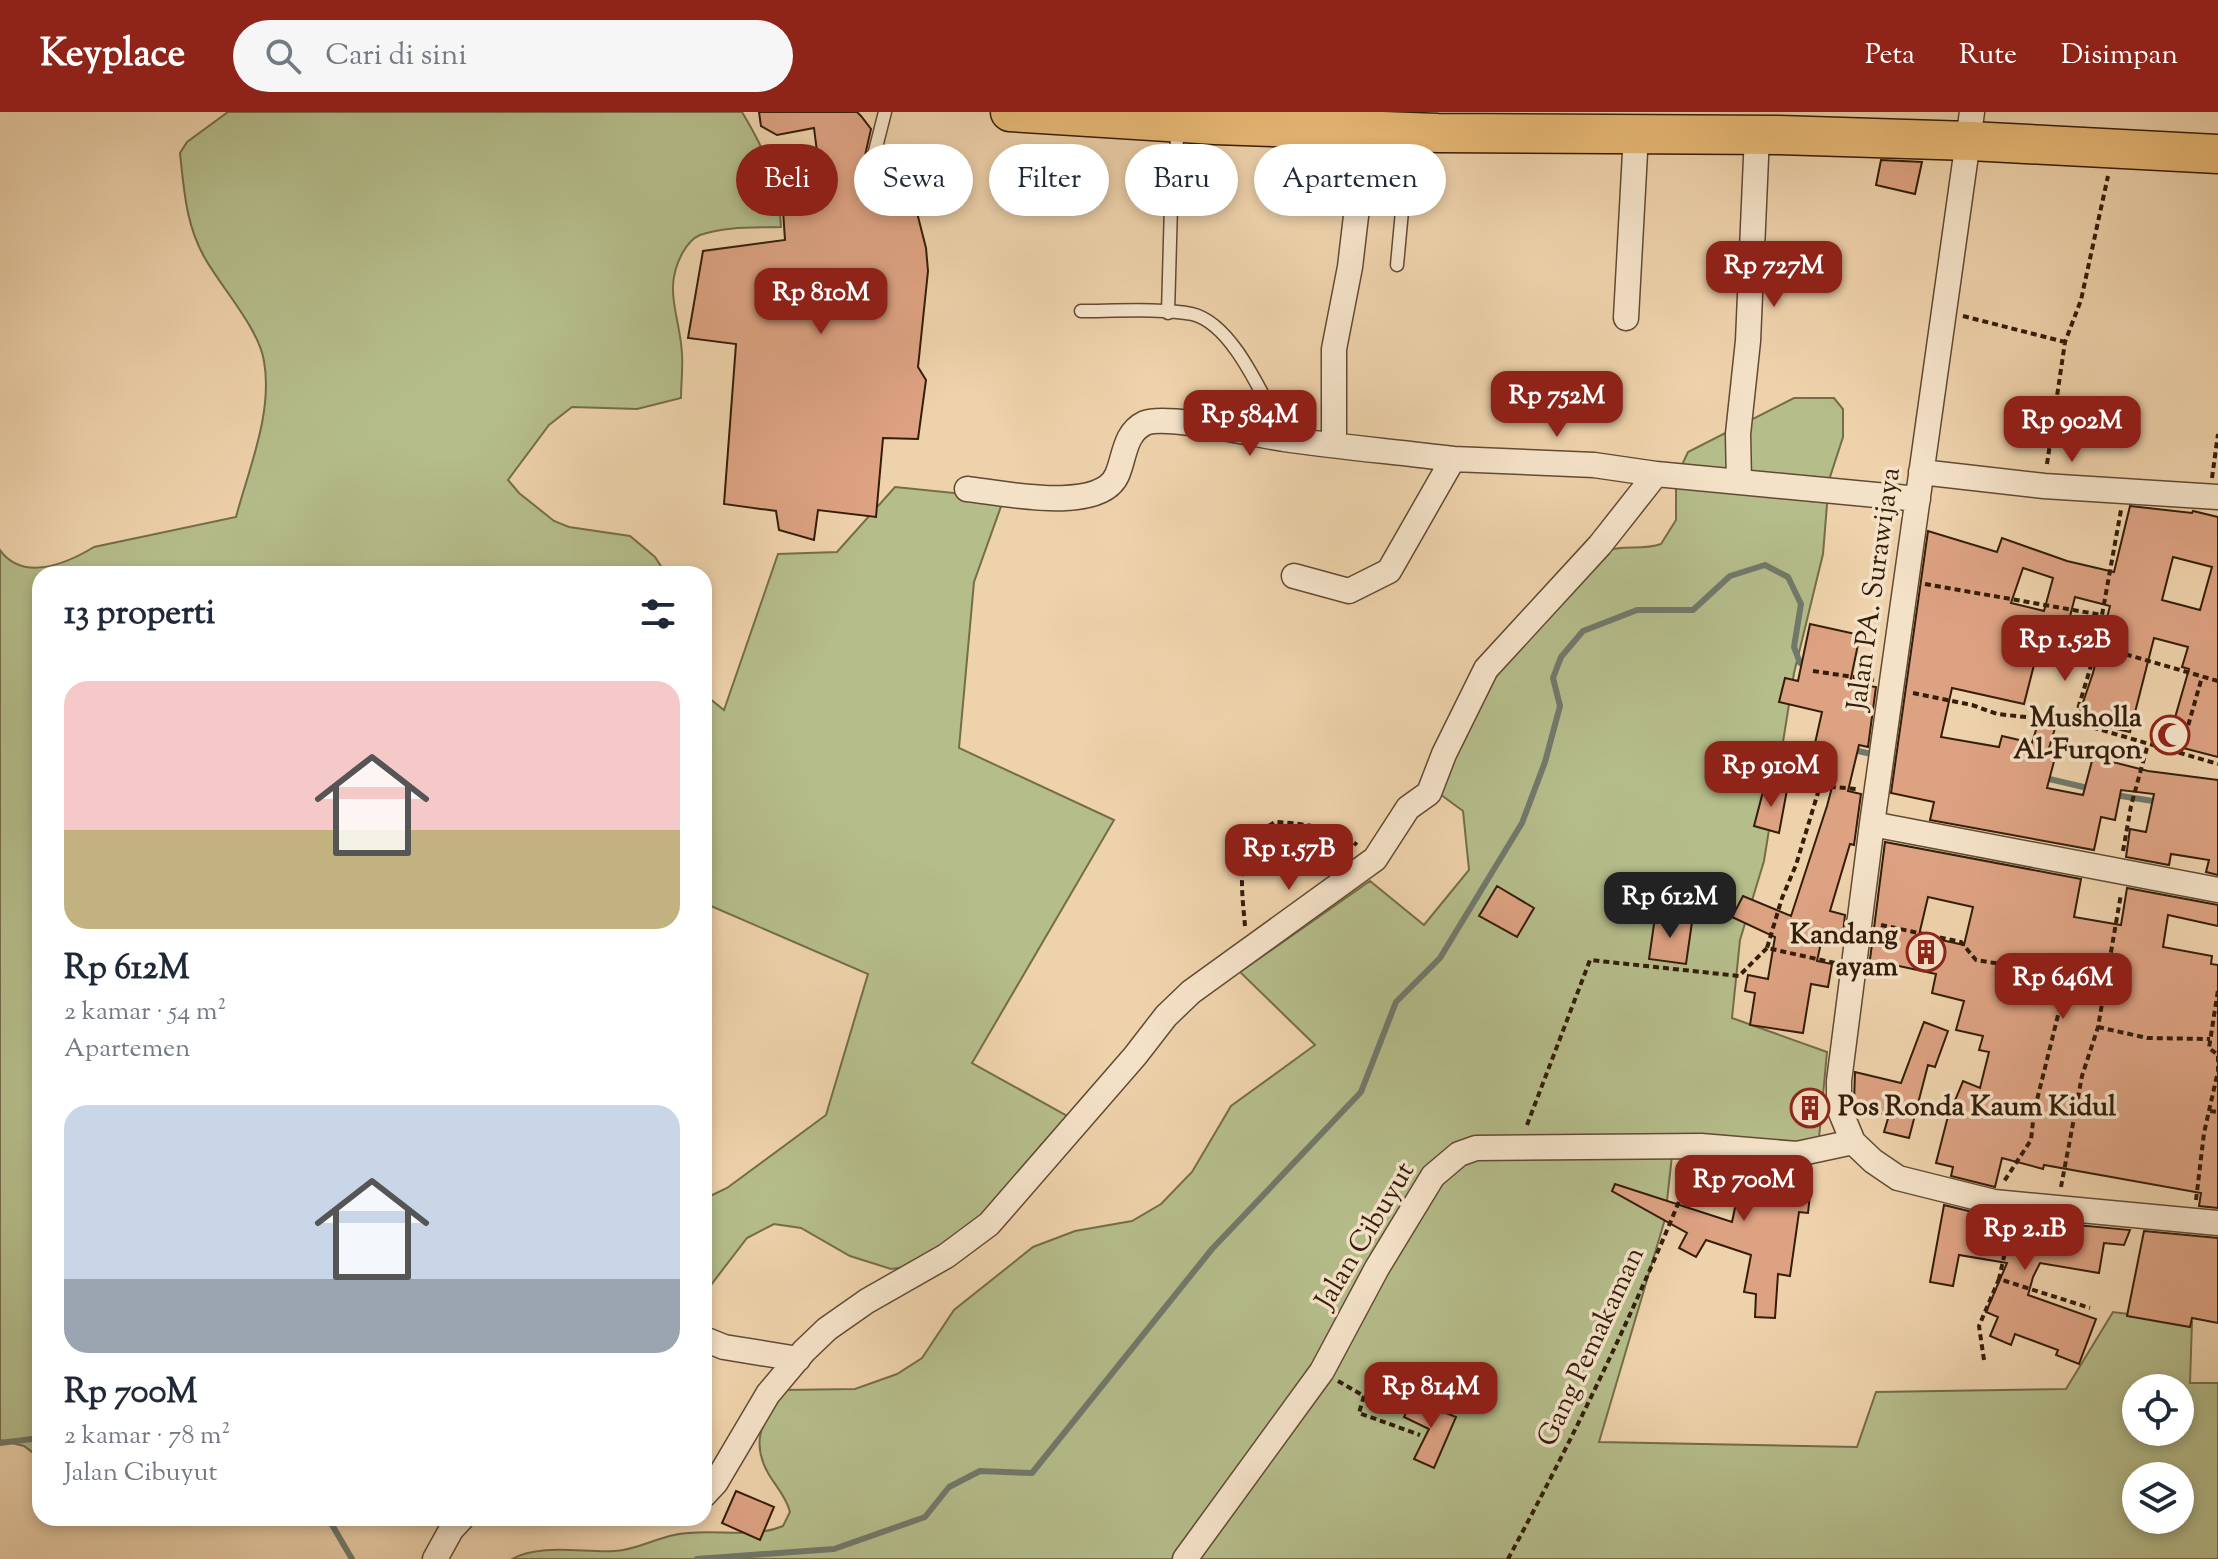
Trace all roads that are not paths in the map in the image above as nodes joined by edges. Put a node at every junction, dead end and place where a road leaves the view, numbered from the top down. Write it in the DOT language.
graph roads {
  1 [pos="885,112"];
  2 [pos="1010,112"];
  3 [pos="1178,122"];
  4 [pos="1462,123"];
  5 [pos="1971,126"];
  6 [pos="1366,131"];
  7 [pos="1410,132"];
  8 [pos="1636,134"];
  9 [pos="1757,135"];
  10 [pos="877,144"];
  11 [pos="2218,154"];
  12 [pos="1397,265"];
  13 [pos="1081,311"];
  14 [pos="1168,313"];
  15 [pos="1626,318"];
  16 [pos="1286,439"];
  17 [pos="1334,444"];
  18 [pos="1453,459"];
  19 [pos="1921,472"];
  20 [pos="1656,474"];
  21 [pos="1739,482"];
  22 [pos="967,489"];
  23 [pos="2214,497"];
  24 [pos="1918,499"];
  25 [pos="1294,576"];
  26 [pos="1872,824"];
  27 [pos="2218,890"];
  28 [pos="1853,1142"];
  29 [pos="2218,1223"];
  30 [pos="712,1342"];
  31 [pos="798,1359"];
  32 [pos="712,1486"];
  33 [pos="455,1526"];
  34 [pos="435,1559"];
  35 [pos="1185,1559"];
  1 -- 10 [label="lane"];
  2 -- 3 [label="main road"];
  3 -- 6 [label="main road"];
  3 -- 14 [label="lane"];
  4 -- 7 [label="main road"];
  4 -- 8 [label="main road"];
  5 -- 9 [label="main road"];
  5 -- 11 [label="main road"];
  5 -- 19 [label="street, Jalan PA. Surawijaya"];
  6 -- 7 [label="main road"];
  6 -- 17 [label="street"];
  7 -- 12 [label="lane"];
  8 -- 9 [label="main road"];
  8 -- 15 [label="street"];
  9 -- 21 [label="street"];
  13 -- 14 [label="lane"];
  14 -- 16 [label="lane"];
  16 -- 17 [label="street"];
  16 -- 22 [label="street"];
  17 -- 18 [label="street"];
  18 -- 20 [label="street"];
  18 -- 25 [label="street"];
  19 -- 23 [label="street"];
  19 -- 24 [label="street, Jalan PA. Surawijaya"];
  20 -- 21 [label="street"];
  20 -- 31 [label="street"];
  21 -- 24 [label="street"];
  24 -- 26 [label="street, Jalan PA. Surawijaya"];
  26 -- 27 [label="street"];
  26 -- 28 [label="street, Jalan PA. Surawijaya"];
  28 -- 29 [label="street, Jalan PA. Surawijaya"];
  28 -- 35 [label="street, Jalan Cibuyut"];
  30 -- 31 [label="street"];
  31 -- 32 [label="street"];
  33 -- 34 [label="street"];
}
